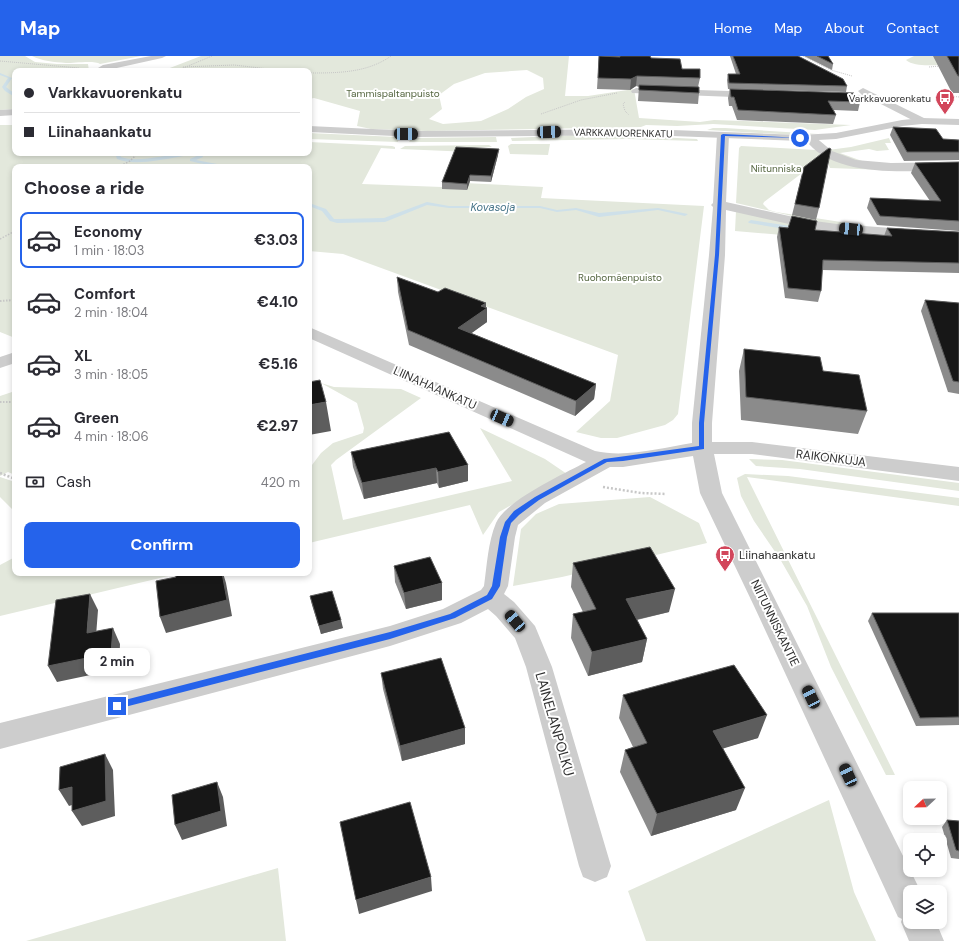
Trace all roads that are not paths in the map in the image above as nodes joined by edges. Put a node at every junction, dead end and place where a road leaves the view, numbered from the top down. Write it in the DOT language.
graph roads {
  1 [pos="162,56"];
  2 [pos="107,68"];
  3 [pos="856,88"];
  4 [pos="636,91"];
  5 [pos="766,95"];
  6 [pos="813,97"];
  7 [pos="877,98"];
  8 [pos="12,112"];
  9 [pos="0,113"];
  10 [pos="922,121"];
  11 [pos="959,122"];
  12 [pos="312,129"];
  13 [pos="723,135"];
  14 [pos="810,138"];
  15 [pos="959,166"];
  16 [pos="718,205"];
  17 [pos="959,237"];
  18 [pos="312,333"];
  19 [pos="12,358"];
  20 [pos="0,363"];
  21 [pos="702,448"];
  22 [pos="606,460"];
  23 [pos="959,474"];
  24 [pos="490,597"];
  25 [pos="0,736"];
  26 [pos="595,866"];
  27 [pos="903,890"];
  28 [pos="921,929"];
  29 [pos="927,941"];
  1 -- 2 [label="lane"];
  3 -- 7 [label="street"];
  4 -- 5 [label="street"];
  6 -- 7 [label="street"];
  7 -- 10 [label="street"];
  8 -- 9 [label="street"];
  10 -- 11 [label="street, VARKKAVUORENKATU"];
  10 -- 14 [label="street, VARKKAVUORENKATU"];
  12 -- 13 [label="street, VARKKAVUORENKATU"];
  13 -- 14 [label="street, VARKKAVUORENKATU"];
  13 -- 16 [label="street, NIITUNNISKANTIE"];
  14 -- 15 [label="street"];
  16 -- 17 [label="street"];
  16 -- 21 [label="street, NIITUNNISKANTIE"];
  18 -- 22 [label="street, LIINAHAANKATU"];
  19 -- 20 [label="street"];
  21 -- 22 [label="street, LIINAHAANKATU"];
  21 -- 23 [label="street, RAIKONKUJA"];
  21 -- 27 [label="street, NIITUNNISKANTIE"];
  22 -- 24 [label="street, LIINAHAANKATU"];
  24 -- 25 [label="street"];
  24 -- 26 [label="street, LAINELANPOLKU"];
  28 -- 29 [label="street"];
}
